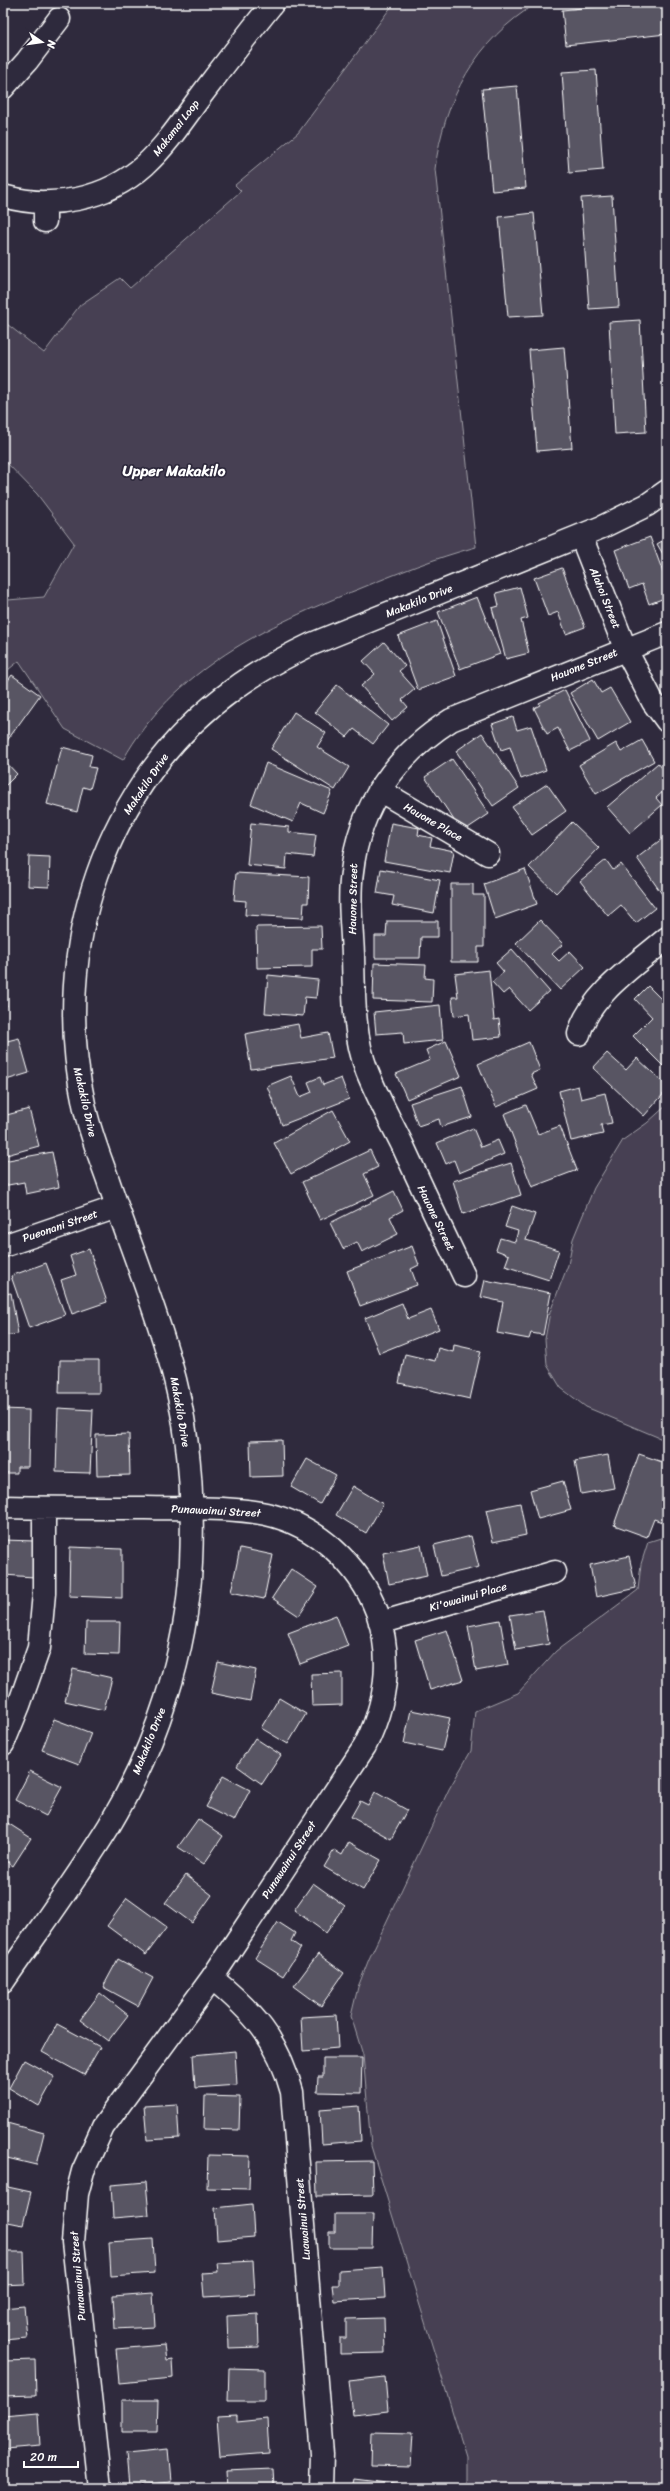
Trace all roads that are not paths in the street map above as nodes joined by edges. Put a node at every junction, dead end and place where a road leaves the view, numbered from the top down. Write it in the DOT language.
graph roads {
  1 [pos="273,3"];
  2 [pos="59,19"];
  3 [pos="3,88"];
  4 [pos="3,196"];
  5 [pos="667,491"];
  6 [pos="581,536"];
  7 [pos="667,633"];
  8 [pos="625,648"];
  9 [pos="667,721"];
  10 [pos="379,790"];
  11 [pos="488,854"];
  12 [pos="667,938"];
  13 [pos="579,1034"];
  14 [pos="117,1206"];
  15 [pos="3,1246"];
  16 [pos="464,1276"];
  17 [pos="3,1507"];
  18 [pos="44,1508"];
  19 [pos="192,1509"];
  20 [pos="556,1572"];
  21 [pos="380,1623"];
  22 [pos="3,1744"];
  23 [pos="212,1978"];
  24 [pos="3,1982"];
  25 [pos="100,2488"];
  26 [pos="321,2488"];
  1 -- 4 [label="street, Makamai Loop"];
  2 -- 3 [label="street"];
  5 -- 6 [label="street, Makakilo Drive"];
  6 -- 8 [label="street, Alahoi Street"];
  6 -- 14 [label="street, Makakilo Drive"];
  7 -- 8 [label="street, Hauone Street"];
  8 -- 9 [label="street, Alahoi Street"];
  8 -- 10 [label="street, Hauone Street"];
  10 -- 11 [label="street, Hauone Place"];
  10 -- 16 [label="street, Hauone Street"];
  12 -- 13 [label="street"];
  14 -- 15 [label="street, Pueonani Street"];
  14 -- 19 [label="street, Makakilo Drive"];
  17 -- 18 [label="street, Punawainui Street"];
  18 -- 19 [label="street, Punawainui Street"];
  18 -- 22 [label="street"];
  19 -- 21 [label="street, Punawainui Street"];
  19 -- 24 [label="street, Makakilo Drive"];
  20 -- 21 [label="street, Ki'owainui Place"];
  21 -- 23 [label="street, Punawainui Street"];
  23 -- 25 [label="street, Punawainui Street"];
  23 -- 26 [label="street, Luawainui Street"];
}
